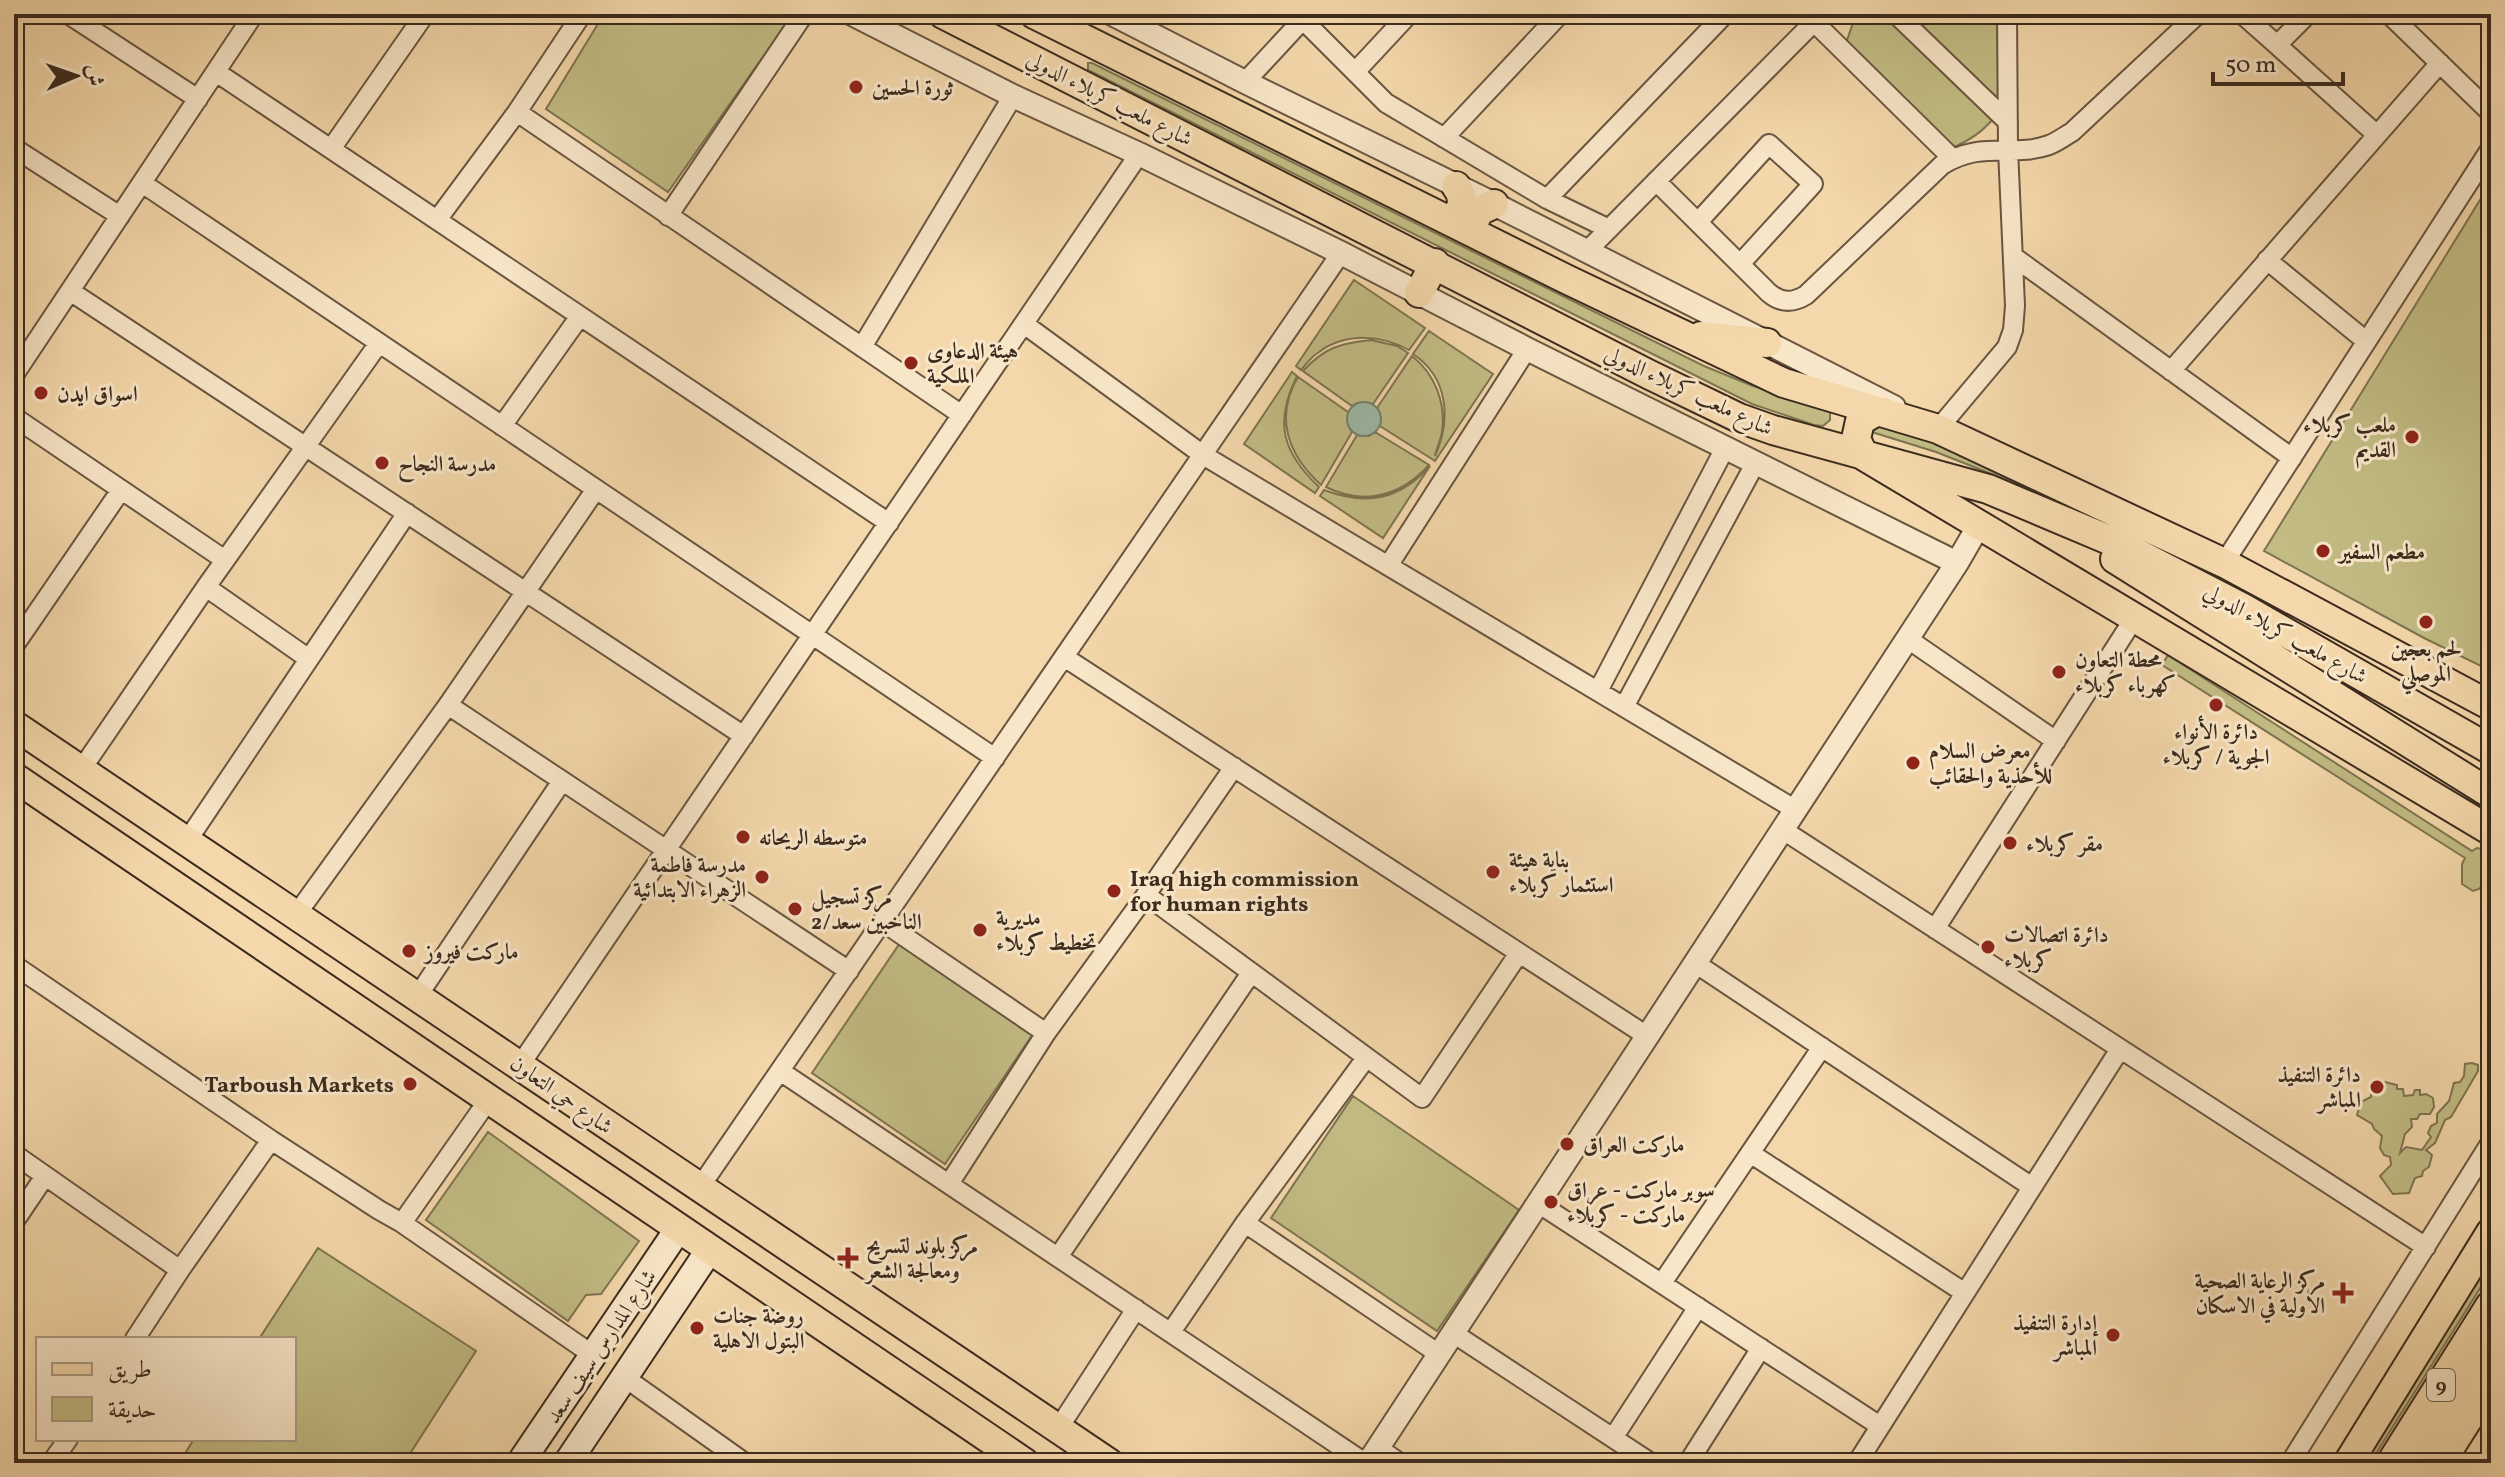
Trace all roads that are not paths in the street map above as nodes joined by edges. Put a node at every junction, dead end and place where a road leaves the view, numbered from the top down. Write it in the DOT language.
graph roads {
  1 [pos="68,14"];
  2 [pos="254,14"];
  3 [pos="425,14"];
  4 [pos="582,14"];
  5 [pos="804,14"];
  6 [pos="852,14"];
  7 [pos="943,14"];
  8 [pos="1112,14"];
  9 [pos="1409,14"];
  10 [pos="1560,14"];
  11 [pos="1725,14"];
  12 [pos="1902,14"];
  13 [pos="2007,14"];
  14 [pos="2198,14"];
  15 [pos="2242,14"];
  16 [pos="2389,14"];
  17 [pos="1037,16"];
  18 [pos="1306,17"];
  19 [pos="1813,18"];
  20 [pos="2297,18"];
  21 [pos="1082,38"];
  22 [pos="2277,45"];
  23 [pos="1023,54"];
  24 [pos="2440,63"];
  25 [pos="216,72"];
  26 [pos="1355,72"];
  27 [pos="1069,77"];
  28 [pos="1245,82"];
  29 [pos="1013,96"];
  30 [pos="198,99"];
  31 [pos="517,112"];
  32 [pos="2491,113"];
  33 [pos="2008,122"];
  34 [pos="2377,135"];
  35 [pos="1444,138"];
  36 [pos="14,148"];
  37 [pos="2491,148"];
  38 [pos="331,149"];
  39 [pos="2008,149"];
  40 [pos="1139,154"];
  41 [pos="1952,158"];
  42 [pos="1656,181"];
  43 [pos="142,183"];
  44 [pos="1456,186"];
  45 [pos="1547,199"];
  46 [pos="1494,204"];
  47 [pos="120,216"];
  48 [pos="668,216"];
  49 [pos="437,220"];
  50 [pos="1449,220"];
  51 [pos="1698,222"];
  52 [pos="1609,229"];
  53 [pos="1475,233"];
  54 [pos="1586,252"];
  55 [pos="1341,253"];
  56 [pos="2014,257"];
  57 [pos="2267,260"];
  58 [pos="1435,263"];
  59 [pos="1740,264"];
  60 [pos="70,291"];
  61 [pos="1419,293"];
  62 [pos="580,316"];
  63 [pos="1024,324"];
  64 [pos="1680,334"];
  65 [pos="2366,341"];
  66 [pos="379,343"];
  67 [pos="1767,343"];
  68 [pos="862,347"];
  69 [pos="1527,349"];
  70 [pos="2171,371"];
  71 [pos="14,375"];
  72 [pos="1834,399"];
  73 [pos="1884,412"];
  74 [pos="962,415"];
  75 [pos="14,417"];
  76 [pos="502,426"];
  77 [pos="1938,429"];
  78 [pos="1801,437"];
  79 [pos="305,447"];
  80 [pos="1725,448"];
  81 [pos="1203,455"];
  82 [pos="1864,456"];
  83 [pos="2292,458"];
  84 [pos="1756,462"];
  85 [pos="596,489"];
  86 [pos="121,490"];
  87 [pos="2007,497"];
  88 [pos="407,513"];
  89 [pos="889,523"];
  90 [pos="1979,525"];
  91 [pos="225,560"];
  92 [pos="1957,563"];
  93 [pos="2224,563"];
  94 [pos="1388,566"];
  95 [pos="206,587"];
  96 [pos="526,592"];
  97 [pos="2135,617"];
  98 [pos="812,635"];
  99 [pos="1908,639"];
  100 [pos="14,646"];
  101 [pos="1064,657"];
  102 [pos="309,659"];
  103 [pos="1598,691"];
  104 [pos="448,705"];
  105 [pos="2491,706"];
  106 [pos="1624,707"];
  107 [pos="14,725"];
  108 [pos="744,736"];
  109 [pos="2056,741"];
  110 [pos="2491,750"];
  111 [pos="995,758"];
  112 [pos="1234,767"];
  113 [pos="81,770"];
  114 [pos="14,777"];
  115 [pos="562,781"];
  116 [pos="2491,794"];
  117 [pos="1796,810"];
  118 [pos="1783,830"];
  119 [pos="2491,831"];
  120 [pos="187,841"];
  121 [pos="666,850"];
  122 [pos="1146,895"];
  123 [pos="296,915"];
  124 [pos="883,922"];
  125 [pos="1935,929"];
  126 [pos="1519,953"];
  127 [pos="1695,963"];
  128 [pos="14,965"];
  129 [pos="849,971"];
  130 [pos="1251,973"];
  131 [pos="417,997"];
  132 [pos="1046,1033"];
  133 [pos="1647,1036"];
  134 [pos="1822,1047"];
  135 [pos="2120,1049"];
  136 [pos="1366,1058"];
  137 [pos="520,1065"];
  138 [pos="780,1071"];
  139 [pos="489,1099"];
  140 [pos="589,1112"];
  141 [pos="271,1140"];
  142 [pos="2491,1142"];
  143 [pos="636,1144"];
  144 [pos="565,1151"];
  145 [pos="1750,1153"];
  146 [pos="14,1154"];
  147 [pos="45,1176"];
  148 [pos="606,1179"];
  149 [pos="949,1184"];
  150 [pos="700,1187"];
  151 [pos="2032,1187"];
  152 [pos="1538,1203"];
  153 [pos="14,1222"];
  154 [pos="402,1223"];
  155 [pos="1245,1223"];
  156 [pos="679,1228"];
  157 [pos="2491,1232"];
  158 [pos="2426,1247"];
  159 [pos="710,1249"];
  160 [pos="1058,1257"];
  161 [pos="180,1270"];
  162 [pos="1662,1283"];
  163 [pos="1965,1293"];
  164 [pos="2491,1306"];
  165 [pos="1698,1307"];
  166 [pos="1136,1309"];
  167 [pos="1171,1332"];
  168 [pos="1453,1333"];
  169 [pos="136,1337"];
  170 [pos="1761,1348"];
  171 [pos="2491,1350"];
  172 [pos="1439,1354"];
  173 [pos="593,1355"];
  174 [pos="624,1377"];
  175 [pos="2491,1383"];
  176 [pos="1880,1426"];
  177 [pos="1058,1429"];
  178 [pos="1613,1438"];
  179 [pos="67,1441"];
  180 [pos="1370,1458"];
  181 [pos="51,1463"];
  182 [pos="520,1463"];
  183 [pos="567,1463"];
  184 [pos="745,1463"];
  185 [pos="1025,1463"];
  186 [pos="1109,1463"];
  187 [pos="1400,1463"];
  188 [pos="1651,1463"];
  189 [pos="1688,1463"];
  190 [pos="1857,1463"];
  191 [pos="2290,1463"];
  192 [pos="2348,1463"];
  193 [pos="2392,1463"];
  194 [pos="2420,1463"];
  195 [pos="2440,1463"];
  1 -- 30 [label="street"];
  2 -- 25 [label="street"];
  3 -- 38 [label="street"];
  4 -- 31 [label="street"];
  5 -- 48 [label="street"];
  6 -- 29 [label="street"];
  7 -- 23 [label="main road, شارع ملعب كربلاء الدولي"];
  8 -- 28 [label="street"];
  9 -- 26 [label="street"];
  10 -- 35 [label="street"];
  11 -- 45 [label="street"];
  12 -- 33 [label="street"];
  13 -- 33 [label="street"];
  14 -- 39 [label="street"];
  15 -- 22 [label="street"];
  16 -- 24 [label="street"];
  17 -- 21 [label="main road, شارع ملعب كربلاء الدولي"];
  17 -- 23 [label="main road"];
  18 -- 26 [label="street"];
  18 -- 28 [label="street"];
  19 -- 41 [label="street"];
  19 -- 42 [label="street"];
  20 -- 22 [label="street"];
  21 -- 27 [label="main road"];
  21 -- 50 [label="main road, شارع ملعب كربلاء الدولي"];
  22 -- 34 [label="street"];
  23 -- 27 [label="main road, شارع ملعب كربلاء الدولي"];
  24 -- 32 [label="street"];
  24 -- 34 [label="street"];
  25 -- 30 [label="street"];
  25 -- 38 [label="street"];
  26 -- 35 [label="street"];
  27 -- 58 [label="main road, شارع ملعب كربلاء الدولي"];
  28 -- 44 [label="street"];
  29 -- 40 [label="street"];
  29 -- 68 [label="street"];
  30 -- 43 [label="street"];
  31 -- 48 [label="street"];
  31 -- 49 [label="street"];
  33 -- 39 [label="street"];
  34 -- 57 [label="street"];
  35 -- 45 [label="street"];
  36 -- 47 [label="street"];
  37 -- 65 [label="street"];
  38 -- 49 [label="street"];
  39 -- 41 [label="street"];
  39 -- 56 [label="street"];
  40 -- 55 [label="street"];
  40 -- 63 [label="street"];
  41 -- 59 [label="street"];
  42 -- 51 [label="street"];
  42 -- 52 [label="street"];
  43 -- 47 [label="street"];
  43 -- 66 [label="street"];
  44 -- 46 [label="street"];
  44 -- 50 [label="main road"];
  45 -- 52 [label="street"];
  46 -- 53 [label="main road"];
  46 -- 54 [label="street"];
  47 -- 60 [label="street"];
  48 -- 68 [label="street"];
  49 -- 62 [label="street"];
  50 -- 53 [label="main road, شارع ملعب كربلاء الدولي"];
  51 -- 59 [label="street"];
  51 -- 59 [label="street"];
  52 -- 54 [label="street"];
  53 -- 64 [label="main road, شارع ملعب كربلاء الدولي"];
  54 -- 67 [label="street"];
  55 -- 61 [label="street"];
  55 -- 81 [label="street"];
  56 -- 70 [label="street"];
  56 -- 77 [label="street"];
  57 -- 65 [label="street"];
  57 -- 70 [label="street"];
  58 -- 61 [label="main road"];
  58 -- 78 [label="main road, شارع ملعب كربلاء الدولي"];
  60 -- 71 [label="street"];
  60 -- 79 [label="street"];
  61 -- 69 [label="street"];
  62 -- 76 [label="street"];
  62 -- 89 [label="street"];
  63 -- 74 [label="street"];
  63 -- 81 [label="street"];
  64 -- 67 [label="main road"];
  64 -- 72 [label="main road, شارع ملعب كربلاء الدولي"];
  65 -- 83 [label="street"];
  66 -- 76 [label="street"];
  66 -- 79 [label="street"];
  67 -- 77 [label="street"];
  68 -- 74 [label="street"];
  69 -- 80 [label="street"];
  69 -- 94 [label="street"];
  70 -- 83 [label="street"];
  72 -- 73 [label="main road, شارع ملعب كربلاء الدولي"];
  72 -- 78 [label="main road"];
  73 -- 77 [label="main road, شارع ملعب كربلاء الدولي"];
  73 -- 82 [label="main road"];
  74 -- 89 [label="street"];
  75 -- 86 [label="street"];
  76 -- 85 [label="street"];
  77 -- 93 [label="main road, شارع ملعب كربلاء الدولي"];
  78 -- 82 [label="main road, شارع ملعب كربلاء الدولي"];
  79 -- 88 [label="street"];
  79 -- 91 [label="street"];
  80 -- 84 [label="street"];
  80 -- 103 [label="street"];
  81 -- 94 [label="street"];
  81 -- 101 [label="street"];
  82 -- 87 [label="main road, شارع ملعب كربلاء الدولي"];
  82 -- 90 [label="main road"];
  83 -- 93 [label="street"];
  84 -- 92 [label="street"];
  84 -- 106 [label="street"];
  85 -- 96 [label="street"];
  85 -- 98 [label="street"];
  86 -- 91 [label="street"];
  86 -- 100 [label="street"];
  87 -- 110 [label="main road, شارع ملعب كربلاء الدولي"];
  87 -- 116 [label="main road"];
  88 -- 96 [label="street"];
  88 -- 102 [label="street"];
  89 -- 98 [label="street"];
  90 -- 92 [label="street"];
  90 -- 97 [label="main road"];
  91 -- 95 [label="street"];
  92 -- 99 [label="street"];
  93 -- 105 [label="main road, شارع ملعب كربلاء الدولي"];
  94 -- 103 [label="street"];
  95 -- 102 [label="street"];
  95 -- 113 [label="street"];
  96 -- 104 [label="street"];
  96 -- 108 [label="street"];
  97 -- 109 [label="street"];
  97 -- 119 [label="main road"];
  98 -- 108 [label="street"];
  98 -- 111 [label="street"];
  99 -- 109 [label="street"];
  99 -- 117 [label="street"];
  101 -- 111 [label="street"];
  101 -- 112 [label="street"];
  102 -- 120 [label="street"];
  103 -- 106 [label="street"];
  104 -- 115 [label="street"];
  104 -- 123 [label="street"];
  106 -- 117 [label="street"];
  107 -- 113 [label="main road, شارع حي التعاون"];
  108 -- 121 [label="street"];
  109 -- 125 [label="street"];
  111 -- 124 [label="street"];
  112 -- 122 [label="street"];
  112 -- 126 [label="street"];
  113 -- 120 [label="main road, شارع حي التعاون"];
  114 -- 139 [label="main road, شارع حي التعاون"];
  115 -- 121 [label="street"];
  115 -- 131 [label="street"];
  117 -- 118 [label="street"];
  118 -- 125 [label="street"];
  118 -- 127 [label="street"];
  120 -- 123 [label="main road, شارع حي التعاون"];
  121 -- 129 [label="street"];
  121 -- 137 [label="street"];
  122 -- 130 [label="street"];
  122 -- 132 [label="street"];
  123 -- 131 [label="main road, شارع حي التعاون"];
  124 -- 129 [label="street"];
  124 -- 132 [label="street"];
  125 -- 135 [label="street"];
  126 -- 133 [label="street"];
  126 -- 136 [label="street"];
  127 -- 133 [label="street"];
  127 -- 134 [label="street"];
  128 -- 141 [label="street"];
  129 -- 138 [label="street"];
  130 -- 136 [label="street"];
  130 -- 160 [label="street"];
  131 -- 137 [label="main road, شارع حي التعاون"];
  132 -- 149 [label="street"];
  133 -- 152 [label="street"];
  134 -- 145 [label="street"];
  134 -- 151 [label="street"];
  135 -- 151 [label="street"];
  135 -- 158 [label="street"];
  136 -- 155 [label="street"];
  137 -- 140 [label="main road, شارع حي التعاون"];
  138 -- 149 [label="street"];
  138 -- 150 [label="street"];
  139 -- 144 [label="main road, شارع حي التعاون"];
  139 -- 154 [label="street"];
  140 -- 143 [label="main road, شارع حي التعاون"];
  140 -- 144 [label="main road"];
  141 -- 154 [label="street"];
  141 -- 161 [label="street"];
  142 -- 158 [label="street"];
  143 -- 148 [label="main road"];
  143 -- 150 [label="main road, شارع حي التعاون"];
  144 -- 148 [label="main road, شارع حي التعاون"];
  145 -- 162 [label="street"];
  145 -- 163 [label="street"];
  146 -- 147 [label="street"];
  147 -- 153 [label="street"];
  147 -- 161 [label="street"];
  148 -- 156 [label="main road, شارع حي التعاون"];
  149 -- 160 [label="street"];
  150 -- 177 [label="main road, شارع حي التعاون"];
  151 -- 163 [label="street"];
  152 -- 162 [label="street"];
  152 -- 168 [label="street"];
  154 -- 173 [label="street"];
  155 -- 167 [label="street"];
  155 -- 172 [label="street"];
  156 -- 159 [label="main road, شارع حي التعاون"];
  156 -- 173 [label="main road, شارع المدارس سيف سعد"];
  157 -- 192 [label="main road"];
  158 -- 191 [label="street"];
  159 -- 174 [label="main road, شارع المدارس سيف سعد"];
  159 -- 185 [label="main road, شارع حي التعاون"];
  160 -- 166 [label="street"];
  161 -- 169 [label="street"];
  162 -- 165 [label="street"];
  163 -- 176 [label="street"];
  164 -- 193 [label="highway, 9"];
  165 -- 170 [label="street"];
  165 -- 178 [label="street"];
  166 -- 167 [label="street"];
  166 -- 177 [label="street"];
  167 -- 180 [label="street"];
  168 -- 172 [label="street"];
  168 -- 178 [label="street"];
  170 -- 176 [label="street"];
  170 -- 189 [label="street"];
  171 -- 194 [label="highway, 9"];
  172 -- 180 [label="street"];
  173 -- 182 [label="main road, شارع المدارس سيف سعد"];
  174 -- 183 [label="main road, شارع المدارس سيف سعد"];
  174 -- 184 [label="street"];
  175 -- 195 [label="main road"];
  176 -- 190 [label="street"];
  177 -- 186 [label="main road, شارع حي التعاون"];
  178 -- 188 [label="street"];
  179 -- 181 [label="street"];
  180 -- 187 [label="street"];
}
